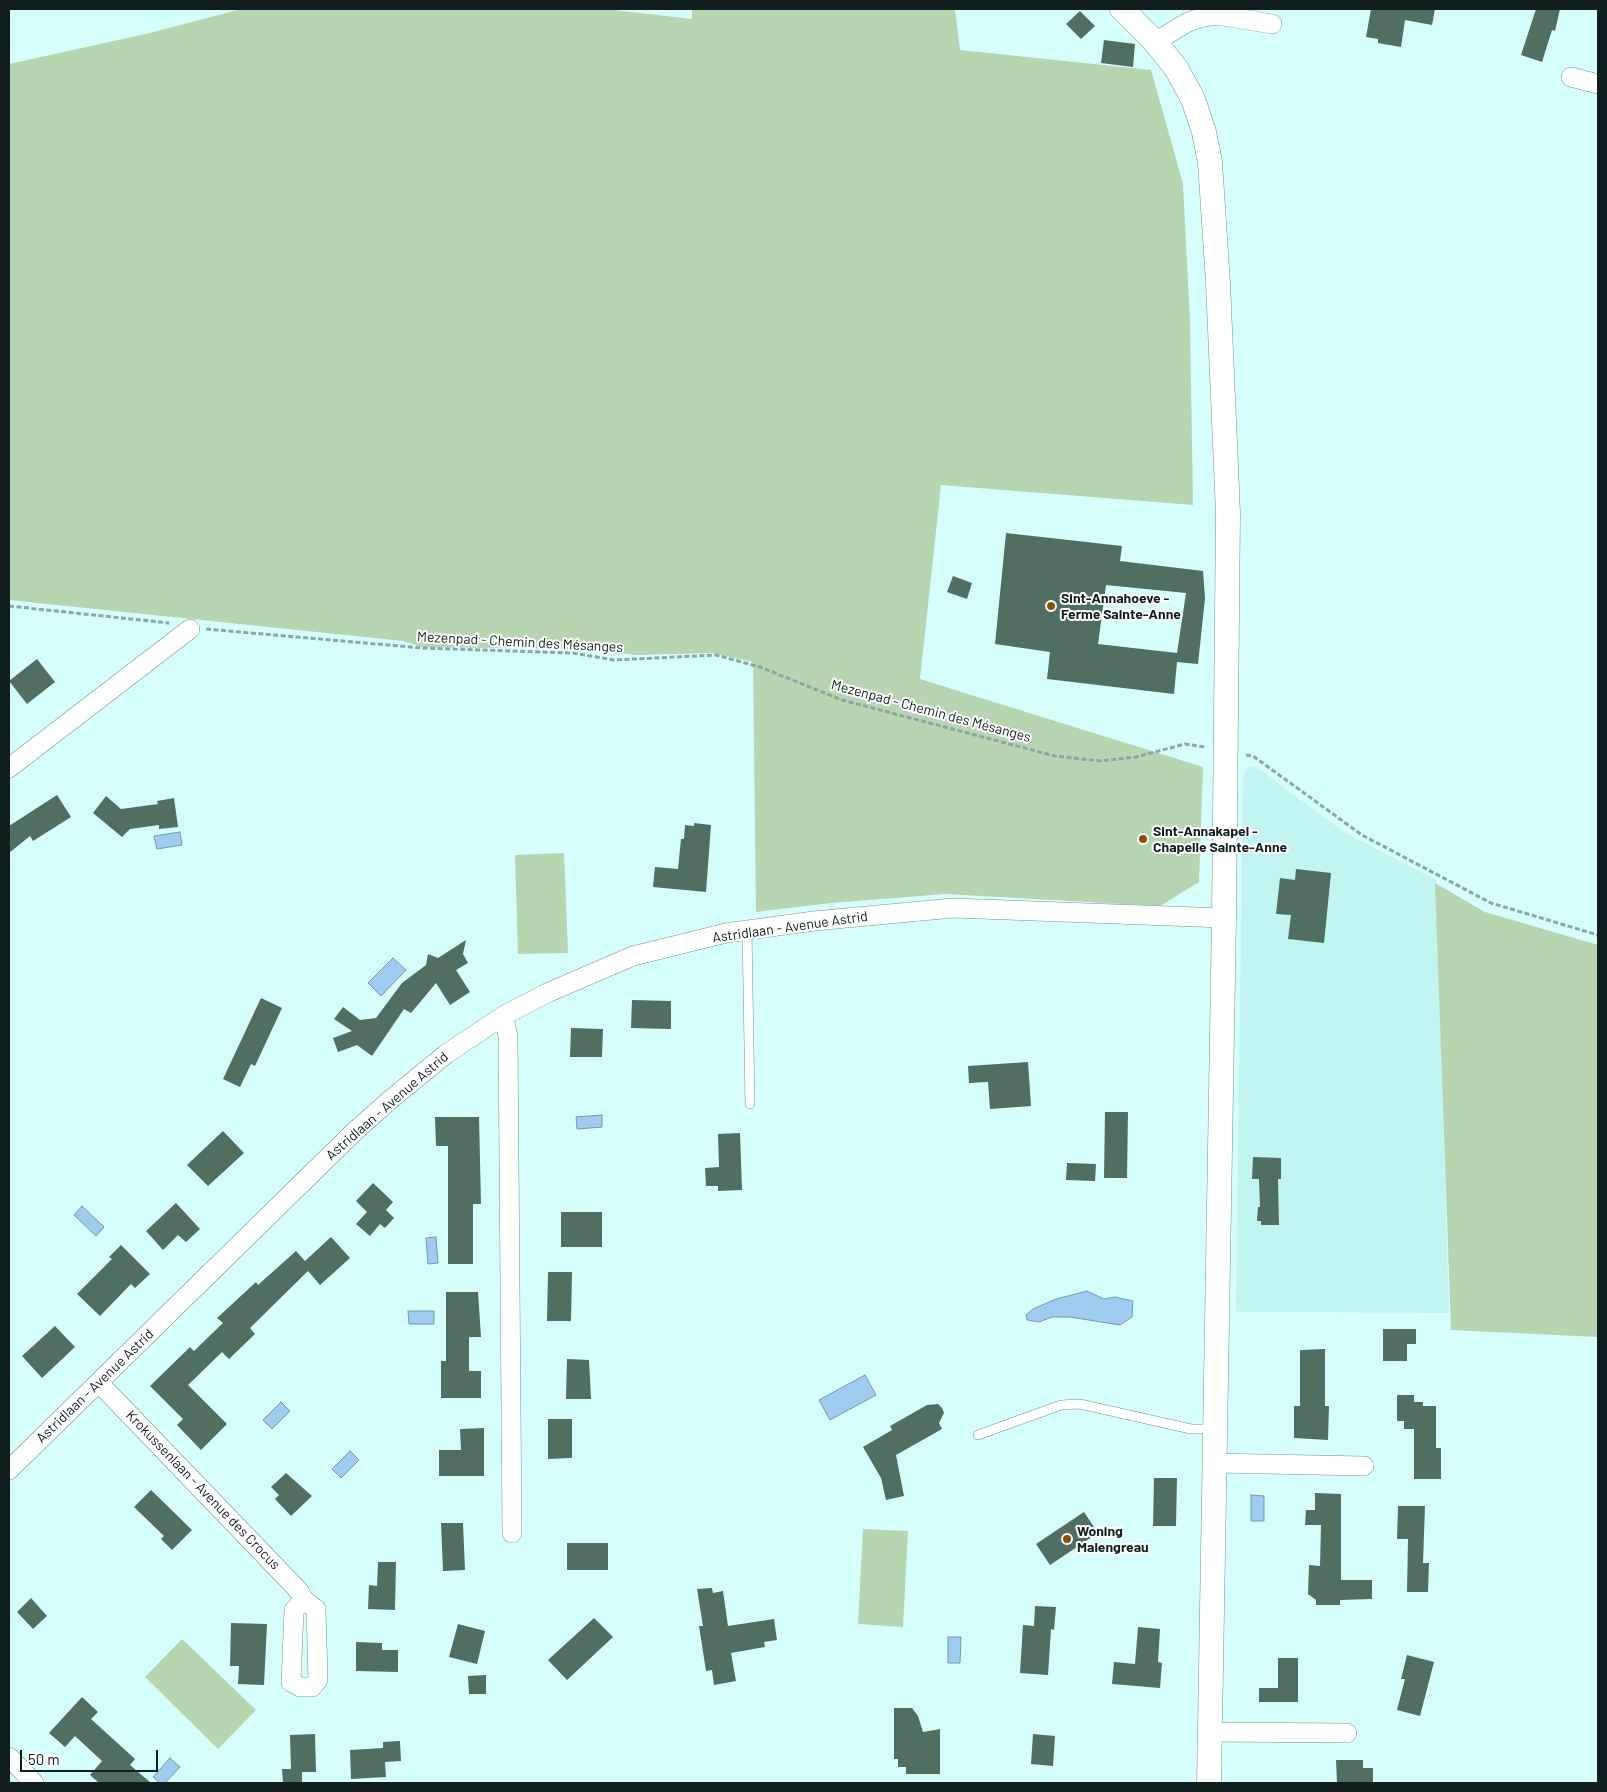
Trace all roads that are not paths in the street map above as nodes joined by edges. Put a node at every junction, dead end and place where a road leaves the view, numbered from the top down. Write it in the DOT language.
graph roads {
  1 [pos="1122,9"];
  2 [pos="1272,24"];
  3 [pos="1155,42"];
  4 [pos="1571,77"];
  5 [pos="1598,84"];
  6 [pos="190,629"];
  7 [pos="9,768"];
  8 [pos="1224,918"];
  9 [pos="747,930"];
  10 [pos="504,1016"];
  11 [pos="750,1104"];
  12 [pos="99,1383"];
  13 [pos="1215,1429"];
  14 [pos="978,1436"];
  15 [pos="1215,1463"];
  16 [pos="1364,1466"];
  17 [pos="9,1470"];
  18 [pos="512,1533"];
  19 [pos="304,1600"];
  20 [pos="1210,1732"];
  21 [pos="1347,1733"];
  22 [pos="9,1756"];
  23 [pos="34,1783"];
  24 [pos="1209,1783"];
  1 -- 3 [label="street"];
  2 -- 3 [label="street"];
  3 -- 8 [label="street"];
  4 -- 5 [label="street"];
  6 -- 7 [label="street"];
  8 -- 9 [label="street, Astridlaan - Avenue Astrid"];
  8 -- 13 [label="street"];
  9 -- 10 [label="street, Astridlaan - Avenue Astrid"];
  9 -- 11 [label="lane"];
  10 -- 12 [label="street, Astridlaan - Avenue Astrid"];
  10 -- 18 [label="street"];
  12 -- 17 [label="street, Astridlaan - Avenue Astrid"];
  12 -- 19 [label="street, Krokussenlaan - Avenue des Crocus"];
  13 -- 14 [label="lane"];
  13 -- 15 [label="street"];
  15 -- 16 [label="street"];
  15 -- 20 [label="street"];
  20 -- 21 [label="street"];
  20 -- 24 [label="street"];
  22 -- 23 [label="street"];
}
